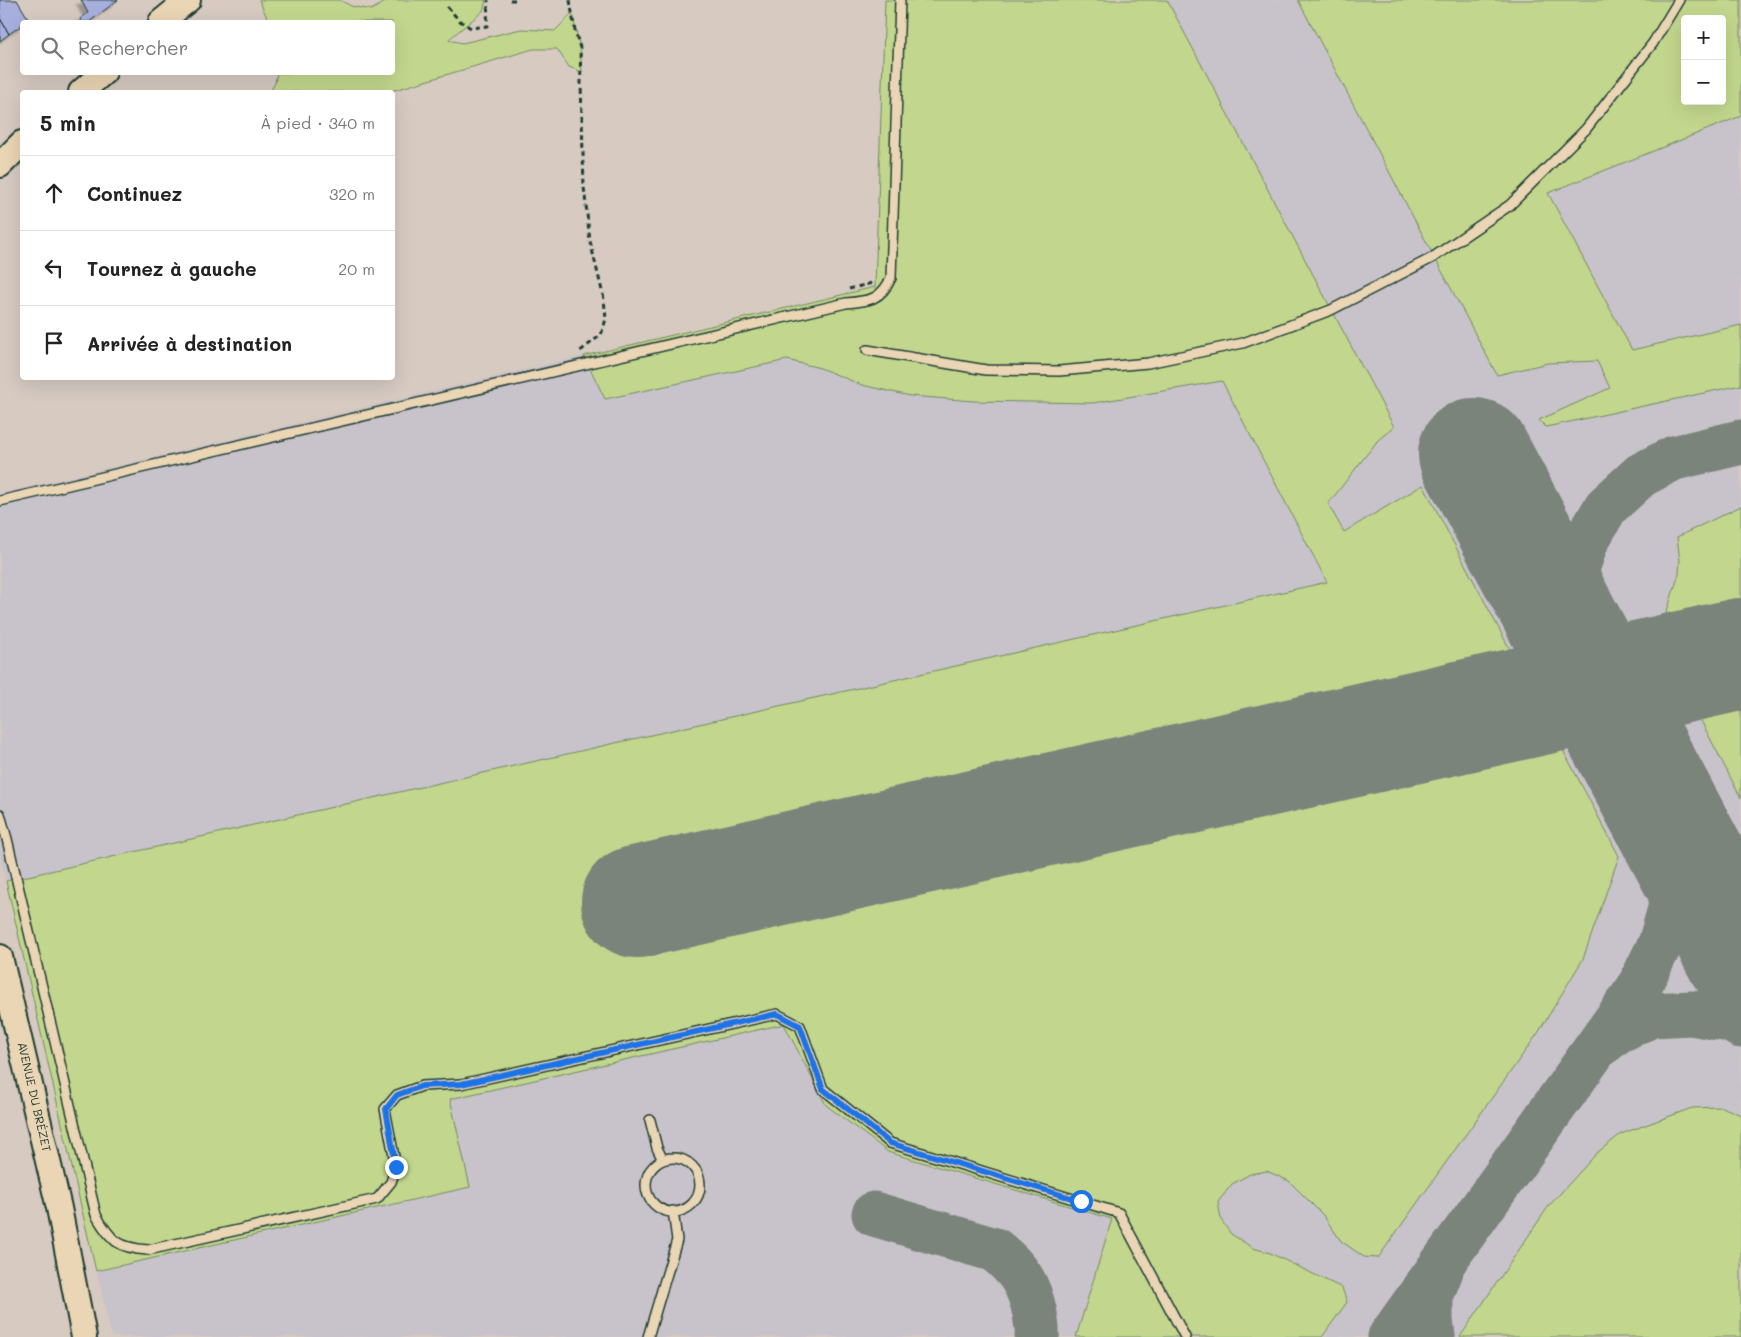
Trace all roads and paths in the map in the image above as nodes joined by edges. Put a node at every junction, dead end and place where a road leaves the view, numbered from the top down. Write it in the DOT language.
graph roads {
  1 [pos="188,0"];
  2 [pos="488,0"];
  3 [pos="510,0"];
  4 [pos="516,0"];
  5 [pos="570,0"];
  6 [pos="900,0"];
  7 [pos="1679,0"];
  8 [pos="447,7"];
  9 [pos="163,20"];
  10 [pos="100,75"];
  11 [pos="82,90"];
  12 [pos="20,144"];
  13 [pos="20,145"];
  14 [pos="0,158"];
  15 [pos="0,166"];
  16 [pos="867,350"];
  17 [pos="578,352"];
  18 [pos="0,501"];
  19 [pos="0,814"];
  20 [pos="0,957"];
  21 [pos="650,1120"];
  22 [pos="663,1160"];
  23 [pos="59,1208"];
  24 [pos="673,1211"];
  25 [pos="84,1337"];
  26 [pos="97,1337"];
  27 [pos="648,1337"];
  28 [pos="1185,1337"];
  1 -- 9 [label="main road"];
  2 -- 8 [label="path"];
  3 -- 4 [label="path"];
  5 -- 17 [label="path"];
  6 -- 18 [label="lane"];
  7 -- 16 [label="lane"];
  10 -- 11 [label="main road"];
  12 -- 14 [label="main road"];
  13 -- 15 [label="main road"];
  19 -- 28 [label="lane"];
  20 -- 23 [label="main road, AVENUE DU BRÉZET"];
  21 -- 22 [label="lane"];
  22 -- 24 [label="lane"];
  22 -- 24 [label="lane"];
  23 -- 25 [label="main road, AVENUE DU BRÉZET"];
  23 -- 26 [label="main road, AVENUE DU BRÉZET"];
  24 -- 27 [label="lane"];
}
